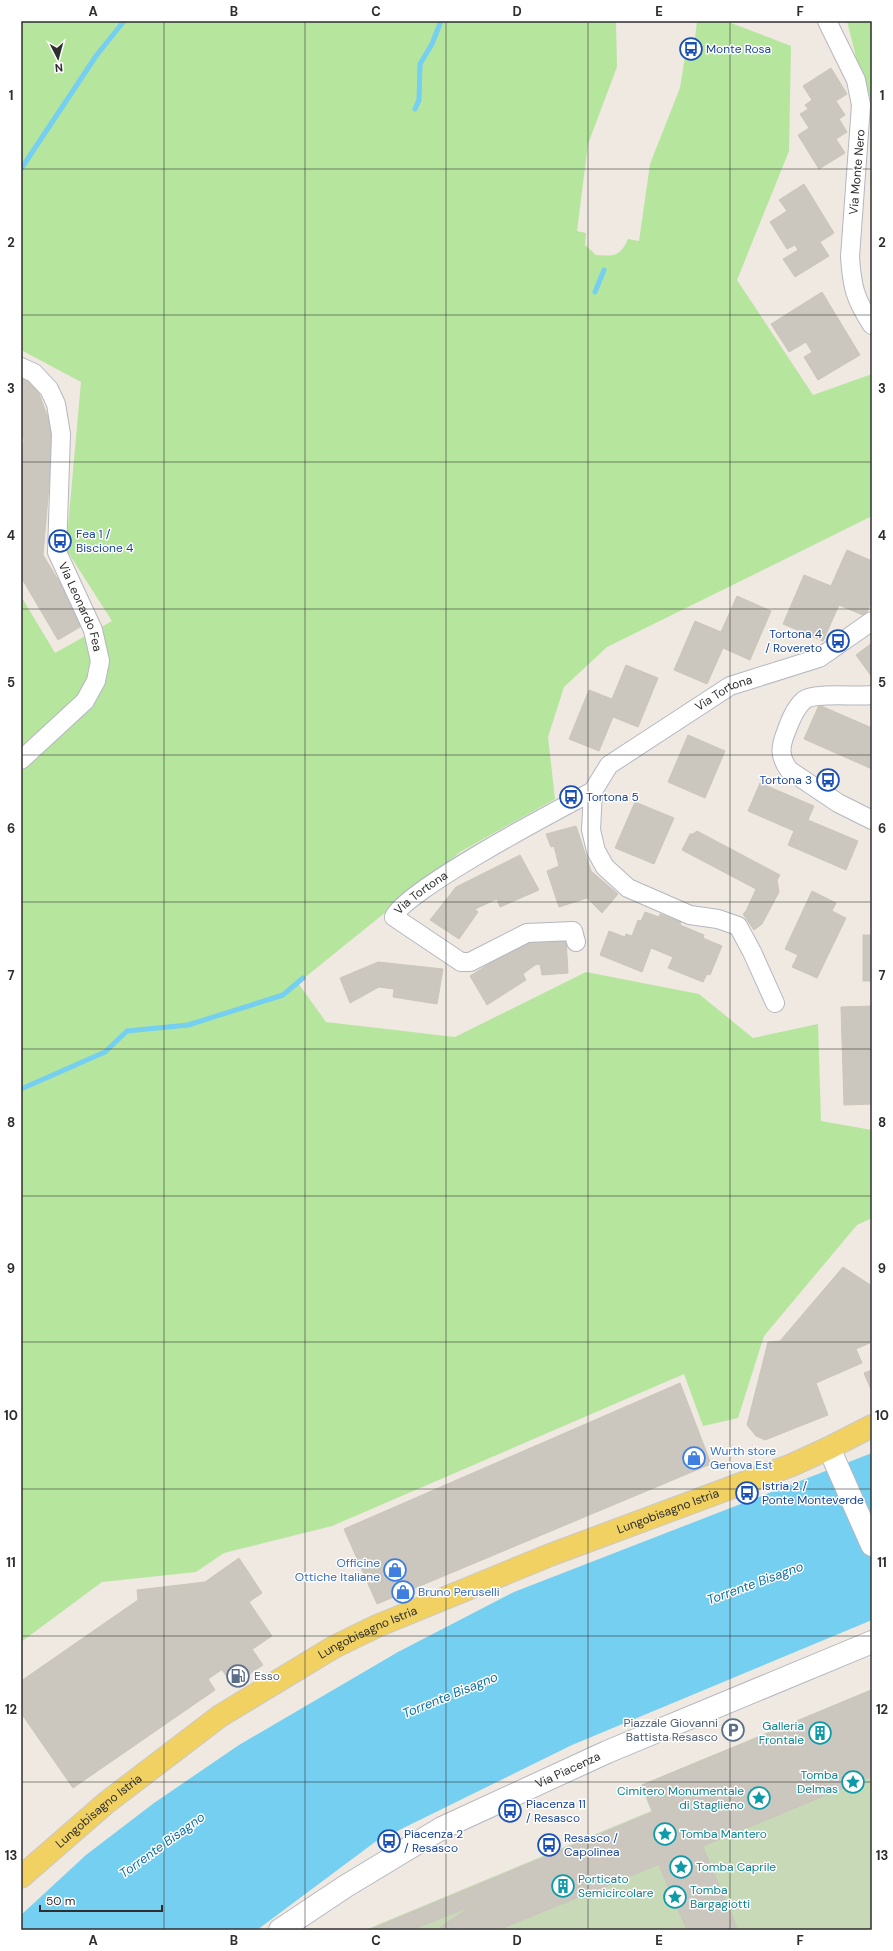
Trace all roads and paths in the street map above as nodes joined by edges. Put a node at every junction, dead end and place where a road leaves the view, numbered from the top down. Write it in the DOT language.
graph roads {
  1 [pos="827,21"];
  2 [pos="860,129"];
  3 [pos="872,144"];
  4 [pos="872,324"];
  5 [pos="21,366"];
  6 [pos="872,621"];
  7 [pos="872,695"];
  8 [pos="21,760"];
  9 [pos="593,791"];
  10 [pos="872,820"];
  11 [pos="576,942"];
  12 [pos="775,1003"];
  13 [pos="872,1425"];
  14 [pos="832,1456"];
  15 [pos="730,1489"];
  16 [pos="872,1545"];
  17 [pos="872,1642"];
  18 [pos="21,1877"];
  19 [pos="284,1929"];
  1 -- 2 [label="street, Via Monte Nero"];
  2 -- 3 [label="street"];
  2 -- 4 [label="street, Via Monte Nero"];
  5 -- 8 [label="street, Via Leonardo Fea"];
  6 -- 9 [label="street, Via Tortona"];
  7 -- 10 [label="street"];
  9 -- 11 [label="street, Via Tortona"];
  9 -- 12 [label="street, Via Tortona"];
  13 -- 14 [label="main road, Lungobisagno Istria"];
  13 -- 15 [label="main road"];
  14 -- 15 [label="main road, Lungobisagno Istria"];
  14 -- 16 [label="main road"];
  15 -- 18 [label="main road, Lungobisagno Istria"];
  17 -- 19 [label="main road, Via Piacenza"];
}
